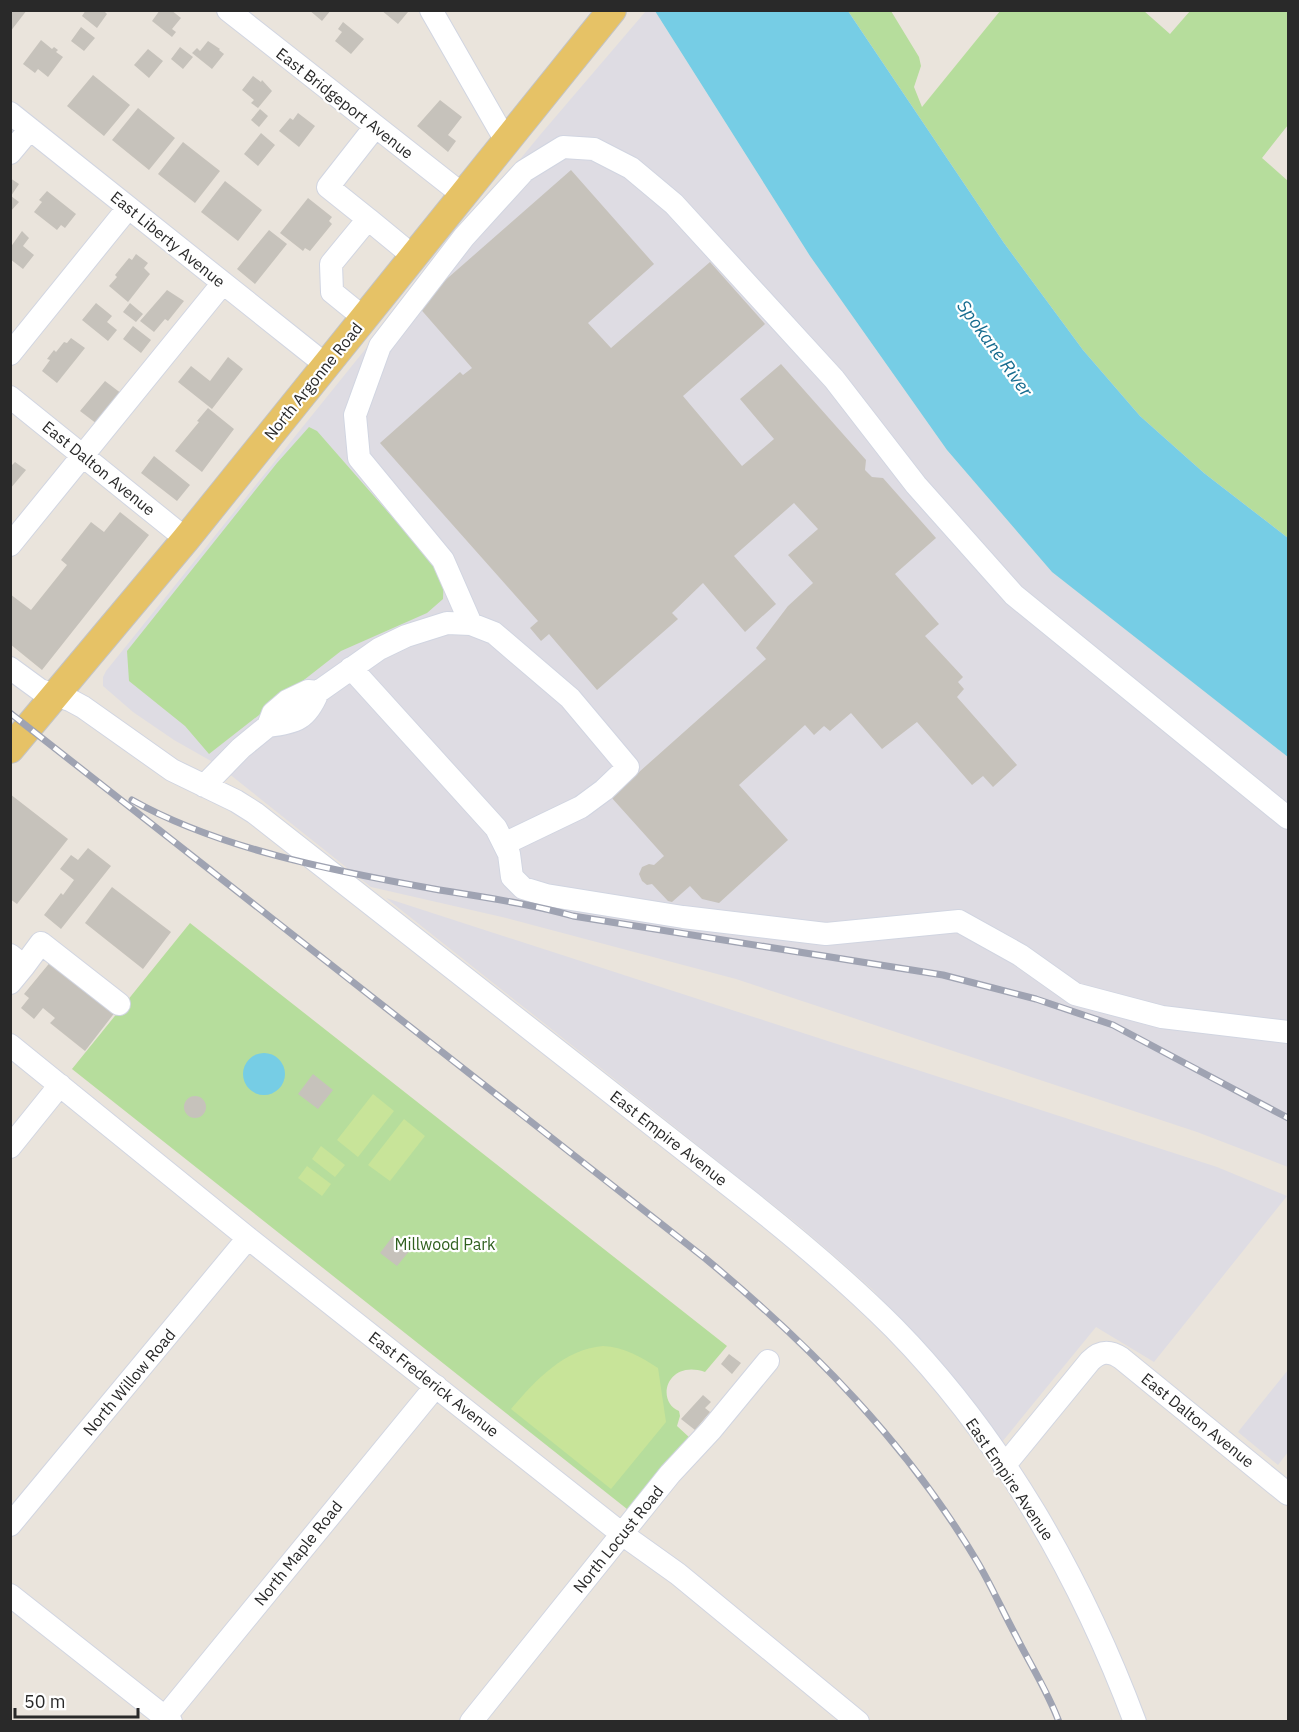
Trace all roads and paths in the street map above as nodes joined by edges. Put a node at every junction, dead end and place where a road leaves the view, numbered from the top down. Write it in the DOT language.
graph roads {
  1 [pos="228,10"];
  2 [pos="431,10"];
  3 [pos="605,19"];
  4 [pos="10,113"];
  5 [pos="375,128"];
  6 [pos="30,129"];
  7 [pos="506,141"];
  8 [pos="10,153"];
  9 [pos="463,195"];
  10 [pos="128,208"];
  11 [pos="368,219"];
  12 [pos="413,256"];
  13 [pos="223,283"];
  14 [pos="364,318"];
  15 [pos="10,354"];
  16 [pos="326,365"];
  17 [pos="10,397"];
  18 [pos="83,456"];
  19 [pos="186,539"];
  20 [pos="10,545"];
  21 [pos="471,624"];
  22 [pos="10,668"];
  23 [pos="351,668"];
  24 [pos="56,696"];
  25 [pos="10,749"];
  26 [pos="204,786"];
  27 [pos="1288,818"];
  28 [pos="504,844"];
  29 [pos="15,968"];
  30 [pos="119,1004"];
  31 [pos="1288,1032"];
  32 [pos="10,1045"];
  33 [pos="60,1085"];
  34 [pos="10,1147"];
  35 [pos="248,1238"];
  36 [pos="768,1361"];
  37 [pos="436,1386"];
  38 [pos="1004,1466"];
  39 [pos="1288,1494"];
  40 [pos="10,1525"];
  41 [pos="622,1534"];
  42 [pos="10,1595"];
  43 [pos="165,1720"];
  44 [pos="471,1722"];
  45 [pos="858,1722"];
  46 [pos="1135,1722"];
  1 -- 5 [label="street, East Bridgeport Avenue"];
  2 -- 7 [label="street"];
  3 -- 7 [label="main road, North Argonne Road"];
  4 -- 6 [label="street, East Liberty Avenue"];
  5 -- 9 [label="street, East Bridgeport Avenue"];
  5 -- 11 [label="street"];
  6 -- 8 [label="street"];
  6 -- 10 [label="street, East Liberty Avenue"];
  7 -- 9 [label="main road, North Argonne Road"];
  9 -- 12 [label="main road, North Argonne Road"];
  10 -- 13 [label="street, East Liberty Avenue"];
  10 -- 15 [label="street"];
  11 -- 12 [label="street"];
  11 -- 14 [label="street"];
  12 -- 14 [label="main road, North Argonne Road"];
  13 -- 16 [label="street, East Liberty Avenue"];
  13 -- 18 [label="street"];
  14 -- 16 [label="main road, North Argonne Road"];
  16 -- 19 [label="main road, North Argonne Road"];
  17 -- 18 [label="street, East Dalton Avenue"];
  18 -- 19 [label="street, East Dalton Avenue"];
  18 -- 20 [label="street"];
  19 -- 24 [label="main road, North Argonne Road"];
  21 -- 23 [label="street"];
  21 -- 27 [label="street"];
  21 -- 28 [label="street"];
  22 -- 24 [label="street, East Empire Avenue"];
  23 -- 26 [label="street"];
  23 -- 28 [label="street"];
  24 -- 25 [label="main road, North Argonne Road"];
  24 -- 26 [label="street, East Empire Avenue"];
  26 -- 38 [label="street, East Empire Avenue"];
  28 -- 31 [label="street"];
  29 -- 30 [label="street"];
  32 -- 33 [label="street, East Frederick Avenue"];
  33 -- 34 [label="street"];
  33 -- 35 [label="street, East Frederick Avenue"];
  35 -- 37 [label="street, East Frederick Avenue"];
  35 -- 40 [label="street, North Willow Road"];
  36 -- 41 [label="street, North Locust Road"];
  37 -- 41 [label="street, East Frederick Avenue"];
  37 -- 43 [label="street, North Maple Road"];
  38 -- 39 [label="street, East Dalton Avenue"];
  38 -- 46 [label="street, East Empire Avenue"];
  41 -- 44 [label="street, North Locust Road"];
  41 -- 45 [label="street, East Frederick Avenue"];
  42 -- 43 [label="street"];
}
